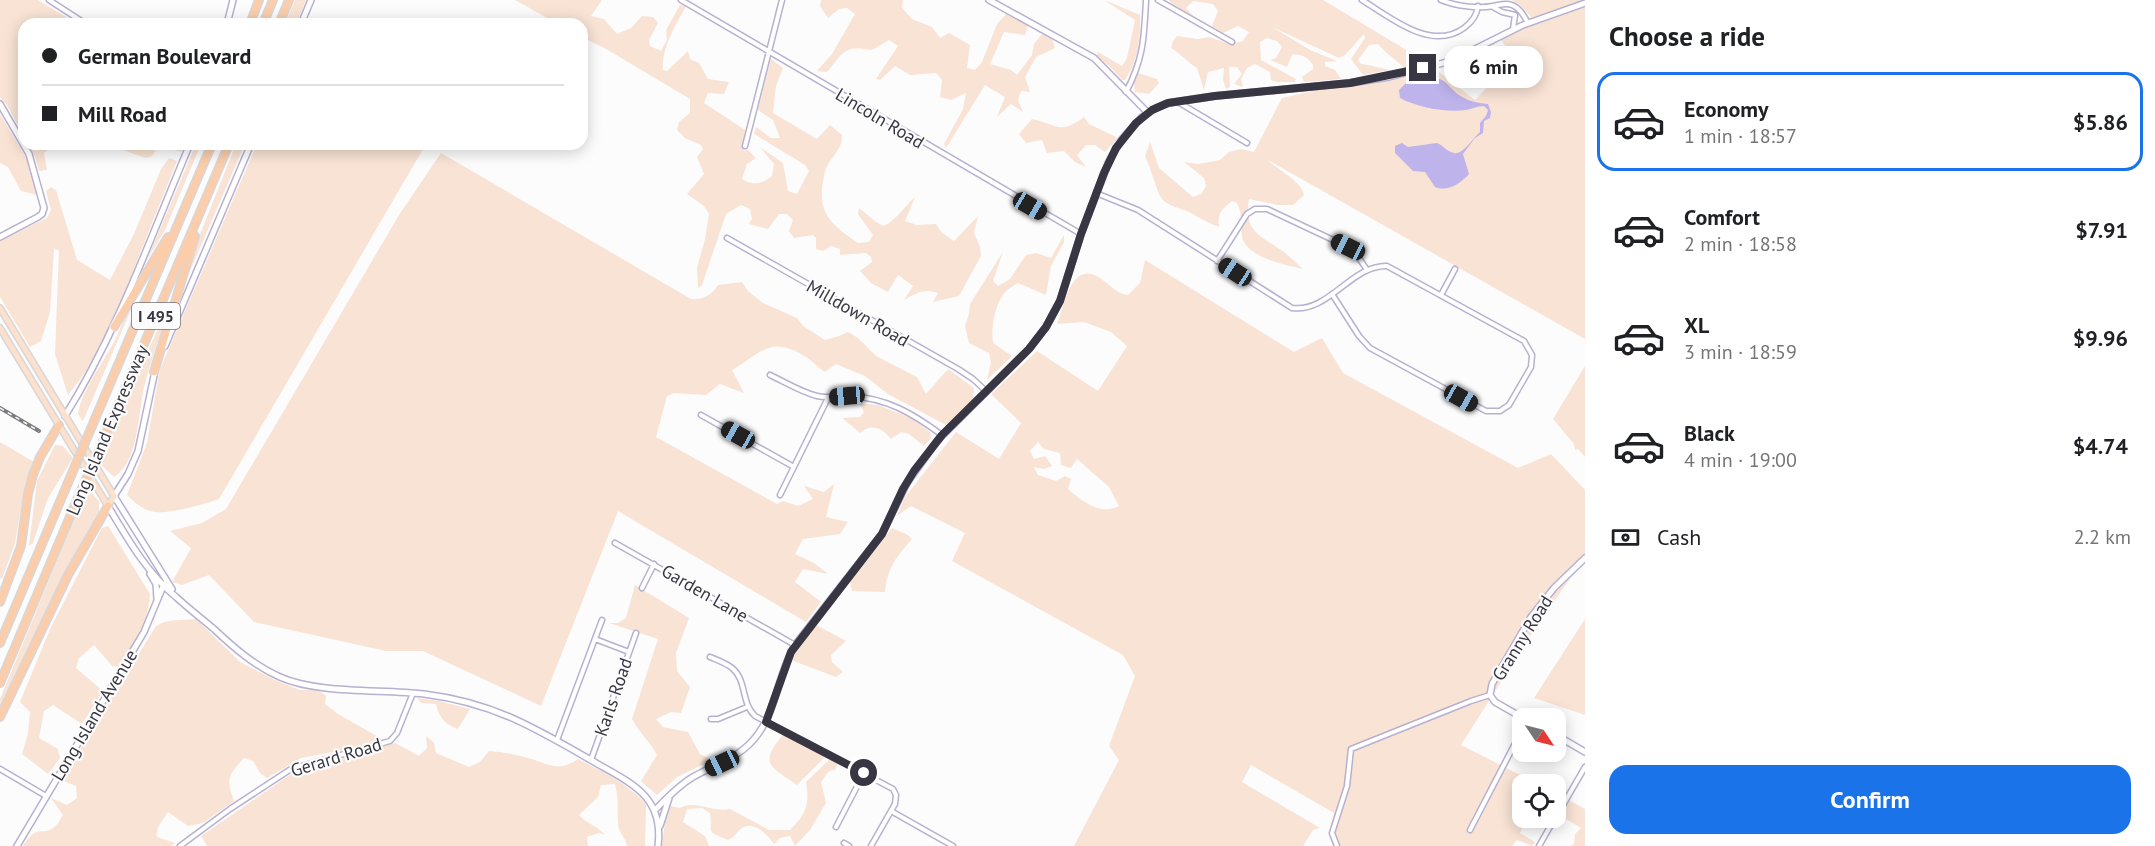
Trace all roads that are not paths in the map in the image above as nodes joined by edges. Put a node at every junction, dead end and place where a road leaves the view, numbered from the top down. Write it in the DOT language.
graph roads {
  1 [pos="49,0"];
  2 [pos="233,0"];
  3 [pos="259,0"];
  4 [pos="273,0"];
  5 [pos="289,0"];
  6 [pos="311,0"];
  7 [pos="681,0"];
  8 [pos="782,0"];
  9 [pos="989,0"];
  10 [pos="1146,0"];
  11 [pos="1158,0"];
  12 [pos="1362,0"];
  13 [pos="1441,0"];
  14 [pos="1585,3"];
  15 [pos="1478,6"];
  16 [pos="1492,6"];
  17 [pos="1515,15"];
  18 [pos="77,18"];
  19 [pos="228,18"];
  20 [pos="252,18"];
  21 [pos="266,18"];
  22 [pos="282,18"];
  23 [pos="304,18"];
  24 [pos="1526,24"];
  25 [pos="1513,29"];
  26 [pos="1232,42"];
  27 [pos="769,52"];
  28 [pos="1126,92"];
  29 [pos="1177,102"];
  30 [pos="0,104"];
  31 [pos="1148,113"];
  32 [pos="18,135"];
  33 [pos="1247,143"];
  34 [pos="745,146"];
  35 [pos="27,150"];
  36 [pos="188,150"];
  37 [pos="209,150"];
  38 [pos="226,150"];
  39 [pos="248,150"];
  40 [pos="1096,193"];
  41 [pos="207,196"];
  42 [pos="186,206"];
  43 [pos="1081,234"];
  44 [pos="0,237"];
  45 [pos="727,238"];
  46 [pos="1217,261"];
  47 [pos="1455,269"];
  48 [pos="1367,270"];
  49 [pos="1332,294"];
  50 [pos="1441,295"];
  51 [pos="0,308"];
  52 [pos="114,327"];
  53 [pos="0,328"];
  54 [pos="154,372"];
  55 [pos="770,375"];
  56 [pos="986,391"];
  57 [pos="79,392"];
  58 [pos="54,398"];
  59 [pos="828,398"];
  60 [pos="701,415"];
  61 [pos="65,416"];
  62 [pos="59,425"];
  63 [pos="942,435"];
  64 [pos="794,466"];
  65 [pos="780,495"];
  66 [pos="114,496"];
  67 [pos="108,506"];
  68 [pos="615,543"];
  69 [pos="134,548"];
  70 [pos="1585,558"];
  71 [pos="654,564"];
  72 [pos="165,583"];
  73 [pos="642,588"];
  74 [pos="176,597"];
  75 [pos="0,602"];
  76 [pos="183,602"];
  77 [pos="156,606"];
  78 [pos="602,620"];
  79 [pos="636,633"];
  80 [pos="595,639"];
  81 [pos="0,643"];
  82 [pos="795,645"];
  83 [pos="629,652"];
  84 [pos="710,657"];
  85 [pos="0,682"];
  86 [pos="413,693"];
  87 [pos="1490,696"];
  88 [pos="747,707"];
  89 [pos="1512,712"];
  90 [pos="0,717"];
  91 [pos="711,719"];
  92 [pos="766,722"];
  93 [pos="557,740"];
  94 [pos="1566,741"];
  95 [pos="1512,749"];
  96 [pos="1585,752"];
  97 [pos="591,760"];
  98 [pos="1585,767"];
  99 [pos="0,769"];
  100 [pos="864,773"];
  101 [pos="671,794"];
  102 [pos="46,795"];
  103 [pos="1566,799"];
  104 [pos="655,810"];
  105 [pos="891,811"];
  106 [pos="836,827"];
  107 [pos="1549,828"];
  108 [pos="659,830"];
  109 [pos="1470,830"];
  110 [pos="16,846"];
  111 [pos="180,846"];
  112 [pos="658,846"];
  113 [pos="871,846"];
  114 [pos="953,846"];
  115 [pos="1337,846"];
  116 [pos="1539,846"];
  1 -- 18 [label="street"];
  2 -- 19 [label="main road"];
  3 -- 20 [label="highway"];
  4 -- 21 [label="highway"];
  5 -- 22 [label="highway"];
  6 -- 23 [label="main road"];
  7 -- 27 [label="street, Lincoln Road"];
  8 -- 27 [label="street"];
  9 -- 28 [label="main road"];
  10 -- 28 [label="street"];
  11 -- 26 [label="street"];
  12 -- 15 [label="street"];
  13 -- 15 [label="street"];
  14 -- 24 [label="main road"];
  15 -- 16 [label="street"];
  16 -- 17 [label="street"];
  16 -- 24 [label="street"];
  17 -- 24 [label="street"];
  17 -- 25 [label="street"];
  24 -- 25 [label="main road"];
  25 -- 29 [label="main road"];
  27 -- 34 [label="street"];
  27 -- 43 [label="street, Lincoln Road"];
  28 -- 31 [label="main road"];
  29 -- 31 [label="main road"];
  29 -- 33 [label="street"];
  30 -- 32 [label="main road"];
  31 -- 40 [label="main road"];
  35 -- 44 [label="main road"];
  36 -- 52 [label="main road"];
  37 -- 42 [label="highway, Long Island Expressway / I 495"];
  38 -- 41 [label="highway, Long Island Expressway / I 495"];
  39 -- 54 [label="main road"];
  40 -- 43 [label="main road"];
  40 -- 46 [label="street"];
  41 -- 54 [label="highway"];
  41 -- 85 [label="highway, Long Island Expressway / I 495, bridge"];
  42 -- 52 [label="highway"];
  42 -- 81 [label="highway, Long Island Expressway / I 495, bridge"];
  43 -- 56 [label="main road"];
  45 -- 56 [label="street, Milldown Road"];
  46 -- 48 [label="street"];
  46 -- 49 [label="street"];
  47 -- 50 [label="street"];
  48 -- 49 [label="street"];
  48 -- 50 [label="street"];
  49 -- 50 [label="street"];
  51 -- 58 [label="main road"];
  52 -- 57 [label="main road"];
  53 -- 62 [label="main road"];
  54 -- 66 [label="main road"];
  55 -- 59 [label="street"];
  56 -- 63 [label="main road"];
  57 -- 58 [label="main road"];
  57 -- 61 [label="main road"];
  58 -- 61 [label="main road"];
  59 -- 63 [label="street"];
  59 -- 64 [label="street"];
  60 -- 64 [label="street"];
  61 -- 62 [label="main road"];
  61 -- 66 [label="main road"];
  62 -- 67 [label="main road"];
  62 -- 75 [label="highway"];
  63 -- 82 [label="main road"];
  64 -- 65 [label="street"];
  66 -- 67 [label="main road"];
  66 -- 72 [label="main road"];
  67 -- 69 [label="main road"];
  67 -- 90 [label="highway"];
  68 -- 71 [label="street, Garden Lane"];
  69 -- 72 [label="main road"];
  69 -- 77 [label="main road"];
  70 -- 87 [label="main road, Granny Road"];
  71 -- 73 [label="street"];
  71 -- 82 [label="street, Garden Lane"];
  72 -- 74 [label="main road"];
  72 -- 76 [label="main road"];
  72 -- 77 [label="main road, Long Island Avenue"];
  74 -- 76 [label="main road"];
  74 -- 77 [label="main road"];
  76 -- 86 [label="main road"];
  77 -- 102 [label="main road, Long Island Avenue"];
  78 -- 80 [label="street"];
  79 -- 83 [label="street, Karls Road"];
  80 -- 83 [label="street"];
  80 -- 93 [label="street"];
  82 -- 92 [label="main road"];
  83 -- 97 [label="street, Karls Road"];
  84 -- 88 [label="street"];
  86 -- 93 [label="main road"];
  86 -- 111 [label="street, Gerard Road"];
  87 -- 89 [label="main road"];
  87 -- 115 [label="street"];
  88 -- 91 [label="street"];
  88 -- 92 [label="street"];
  92 -- 100 [label="street"];
  92 -- 101 [label="main road"];
  93 -- 97 [label="main road"];
  94 -- 96 [label="main road"];
  95 -- 109 [label="street"];
  97 -- 104 [label="main road"];
  98 -- 103 [label="street"];
  99 -- 102 [label="street"];
  100 -- 105 [label="street"];
  100 -- 106 [label="street"];
  101 -- 104 [label="main road"];
  101 -- 108 [label="main road"];
  102 -- 110 [label="main road, Long Island Avenue"];
  104 -- 108 [label="main road"];
  105 -- 113 [label="street"];
  105 -- 114 [label="street"];
  107 -- 116 [label="street"];
  108 -- 112 [label="main road"];
}
